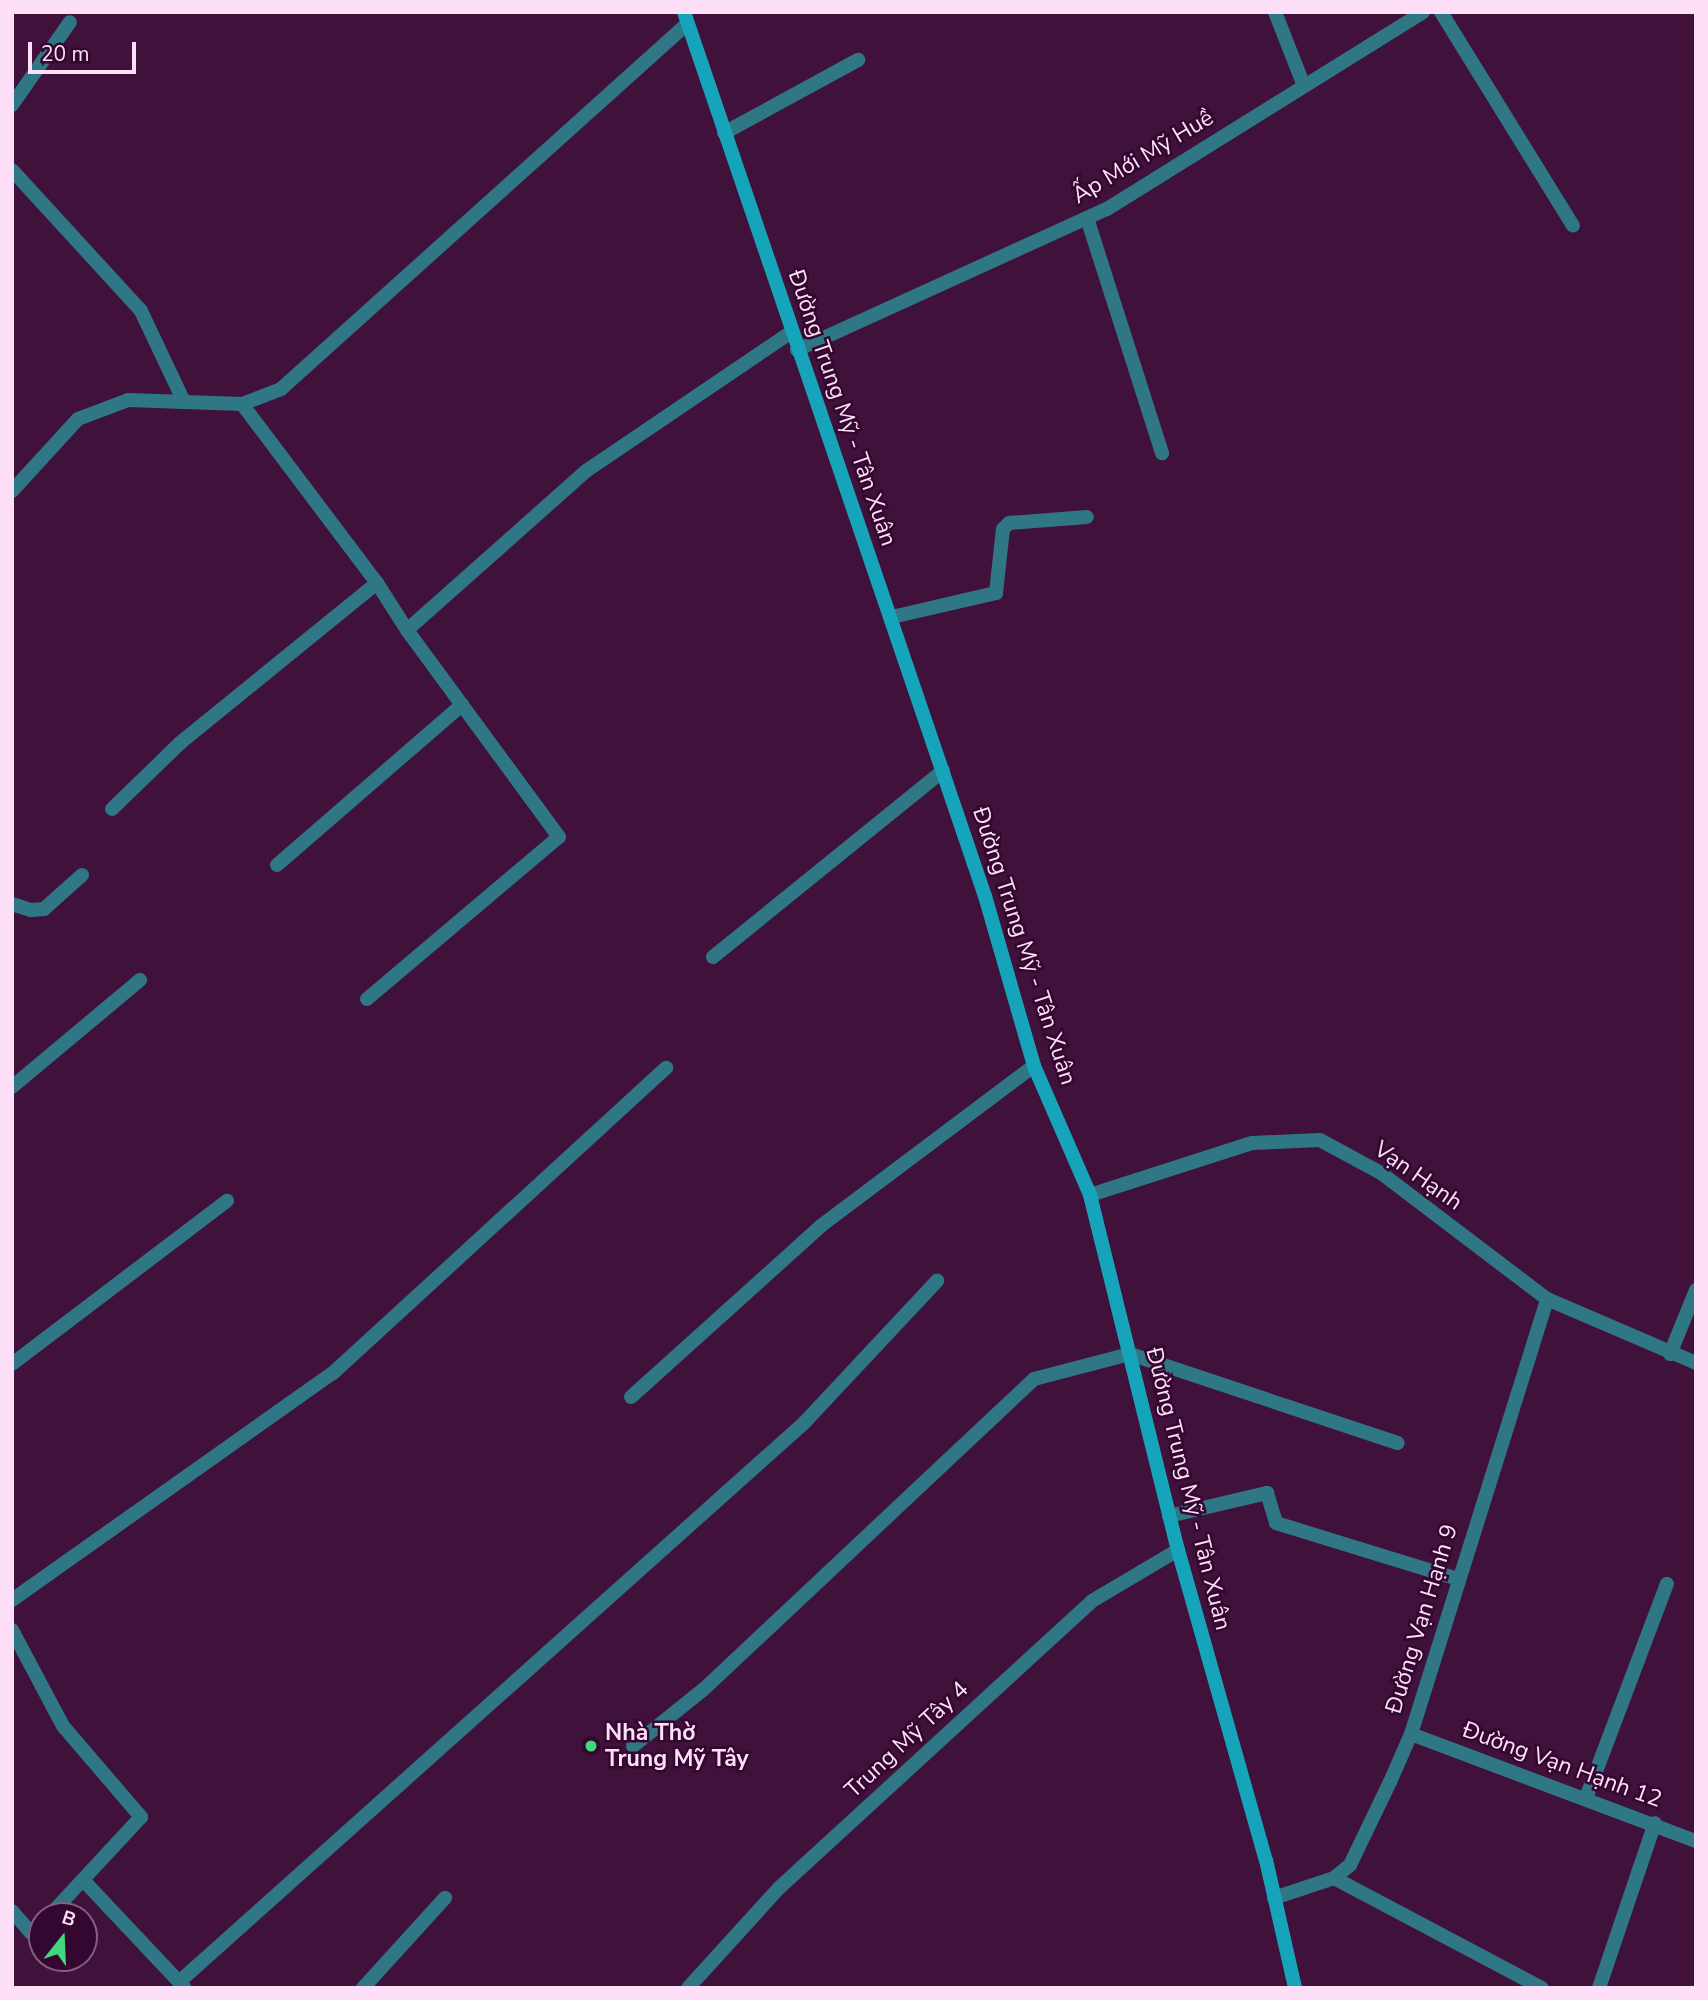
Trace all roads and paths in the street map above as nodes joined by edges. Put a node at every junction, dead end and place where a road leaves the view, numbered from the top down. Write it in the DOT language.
graph roads {
  1 [pos="1275,12"];
  2 [pos="1423,12"];
  3 [pos="1441,12"];
  4 [pos="686,18"];
  5 [pos="70,22"];
  6 [pos="858,60"];
  7 [pos="1304,86"];
  8 [pos="12,105"];
  9 [pos="724,133"];
  10 [pos="12,170"];
  11 [pos="1087,218"];
  12 [pos="1573,226"];
  13 [pos="791,332"];
  14 [pos="797,351"];
  15 [pos="183,400"];
  16 [pos="242,404"];
  17 [pos="1162,453"];
  18 [pos="12,491"];
  19 [pos="1087,517"];
  20 [pos="377,583"];
  21 [pos="892,617"];
  22 [pos="407,630"];
  23 [pos="462,705"];
  24 [pos="943,771"];
  25 [pos="112,809"];
  26 [pos="277,865"];
  27 [pos="82,876"];
  28 [pos="12,904"];
  29 [pos="713,957"];
  30 [pos="141,980"];
  31 [pos="367,999"];
  32 [pos="1034,1066"];
  33 [pos="666,1068"];
  34 [pos="12,1087"];
  35 [pos="1090,1195"];
  36 [pos="227,1201"];
  37 [pos="937,1281"];
  38 [pos="1696,1290"];
  39 [pos="1548,1299"];
  40 [pos="1671,1353"];
  41 [pos="1130,1354"];
  42 [pos="1696,1363"];
  43 [pos="12,1364"];
  44 [pos="631,1397"];
  45 [pos="1398,1443"];
  46 [pos="1169,1516"];
  47 [pos="1178,1550"];
  48 [pos="1458,1579"];
  49 [pos="1667,1584"];
  50 [pos="12,1601"];
  51 [pos="14,1638"];
  52 [pos="1411,1734"];
  53 [pos="633,1746"];
  54 [pos="1586,1798"];
  55 [pos="1656,1823"];
  56 [pos="1696,1841"];
  57 [pos="1334,1878"];
  58 [pos="84,1881"];
  59 [pos="1274,1898"];
  60 [pos="445,1899"];
  61 [pos="62,1902"];
  62 [pos="12,1911"];
  63 [pos="28,1930"];
  64 [pos="181,1985"];
  65 [pos="363,1988"];
  66 [pos="688,1988"];
  67 [pos="1295,1988"];
  68 [pos="1542,1988"];
  69 [pos="1599,1988"];
  1 -- 7 [label="street"];
  2 -- 7 [label="street, Ấp Mới Mỹ Huề"];
  3 -- 12 [label="street"];
  4 -- 9 [label="street, Đường Trung Mỹ - Tân Xuân"];
  4 -- 16 [label="street"];
  5 -- 8 [label="street"];
  6 -- 9 [label="street"];
  7 -- 11 [label="street, Ấp Mới Mỹ Huề"];
  9 -- 13 [label="street, Đường Trung Mỹ - Tân Xuân"];
  10 -- 15 [label="street"];
  11 -- 14 [label="street, Ấp Mới Mỹ Huề"];
  11 -- 17 [label="street"];
  13 -- 14 [label="street, Đường Trung Mỹ - Tân Xuân"];
  13 -- 22 [label="street"];
  14 -- 21 [label="street, Đường Trung Mỹ - Tân Xuân"];
  15 -- 16 [label="street"];
  15 -- 18 [label="street"];
  16 -- 20 [label="street"];
  19 -- 21 [label="street"];
  20 -- 22 [label="street"];
  20 -- 25 [label="street"];
  21 -- 24 [label="street, Đường Trung Mỹ - Tân Xuân"];
  22 -- 23 [label="street"];
  23 -- 26 [label="street"];
  23 -- 31 [label="street"];
  24 -- 29 [label="street"];
  24 -- 32 [label="street, Đường Trung Mỹ - Tân Xuân"];
  27 -- 28 [label="street"];
  30 -- 34 [label="street"];
  32 -- 35 [label="street, Đường Trung Mỹ - Tân Xuân"];
  32 -- 44 [label="street"];
  33 -- 50 [label="street"];
  35 -- 39 [label="street, Vạn Hạnh"];
  35 -- 41 [label="street, Đường Trung Mỹ - Tân Xuân"];
  36 -- 43 [label="street"];
  37 -- 64 [label="street"];
  38 -- 40 [label="street"];
  39 -- 40 [label="street, Vạn Hạnh"];
  39 -- 48 [label="street, Đường Vạn Hạnh 9"];
  40 -- 42 [label="street, Vạn Hạnh"];
  41 -- 45 [label="street"];
  41 -- 46 [label="street, Đường Trung Mỹ - Tân Xuân"];
  41 -- 53 [label="street"];
  46 -- 47 [label="street, Đường Trung Mỹ - Tân Xuân"];
  46 -- 48 [label="street"];
  47 -- 59 [label="street, Đường Trung Mỹ - Tân Xuân"];
  47 -- 66 [label="street, Trung Mỹ Tây 4"];
  48 -- 52 [label="street, Đường Vạn Hạnh 9"];
  49 -- 54 [label="street"];
  51 -- 58 [label="street"];
  52 -- 54 [label="street, Đường Vạn Hạnh 12"];
  52 -- 57 [label="street, Đường Vạn Hạnh 9"];
  54 -- 55 [label="street, Đường Vạn Hạnh 12"];
  55 -- 56 [label="street, Đường Vạn Hạnh 12"];
  55 -- 69 [label="street"];
  57 -- 59 [label="street"];
  57 -- 68 [label="street"];
  58 -- 61 [label="street"];
  58 -- 64 [label="street"];
  59 -- 67 [label="street, Đường Trung Mỹ - Tân Xuân"];
  60 -- 65 [label="street"];
  62 -- 63 [label="street"];
}
